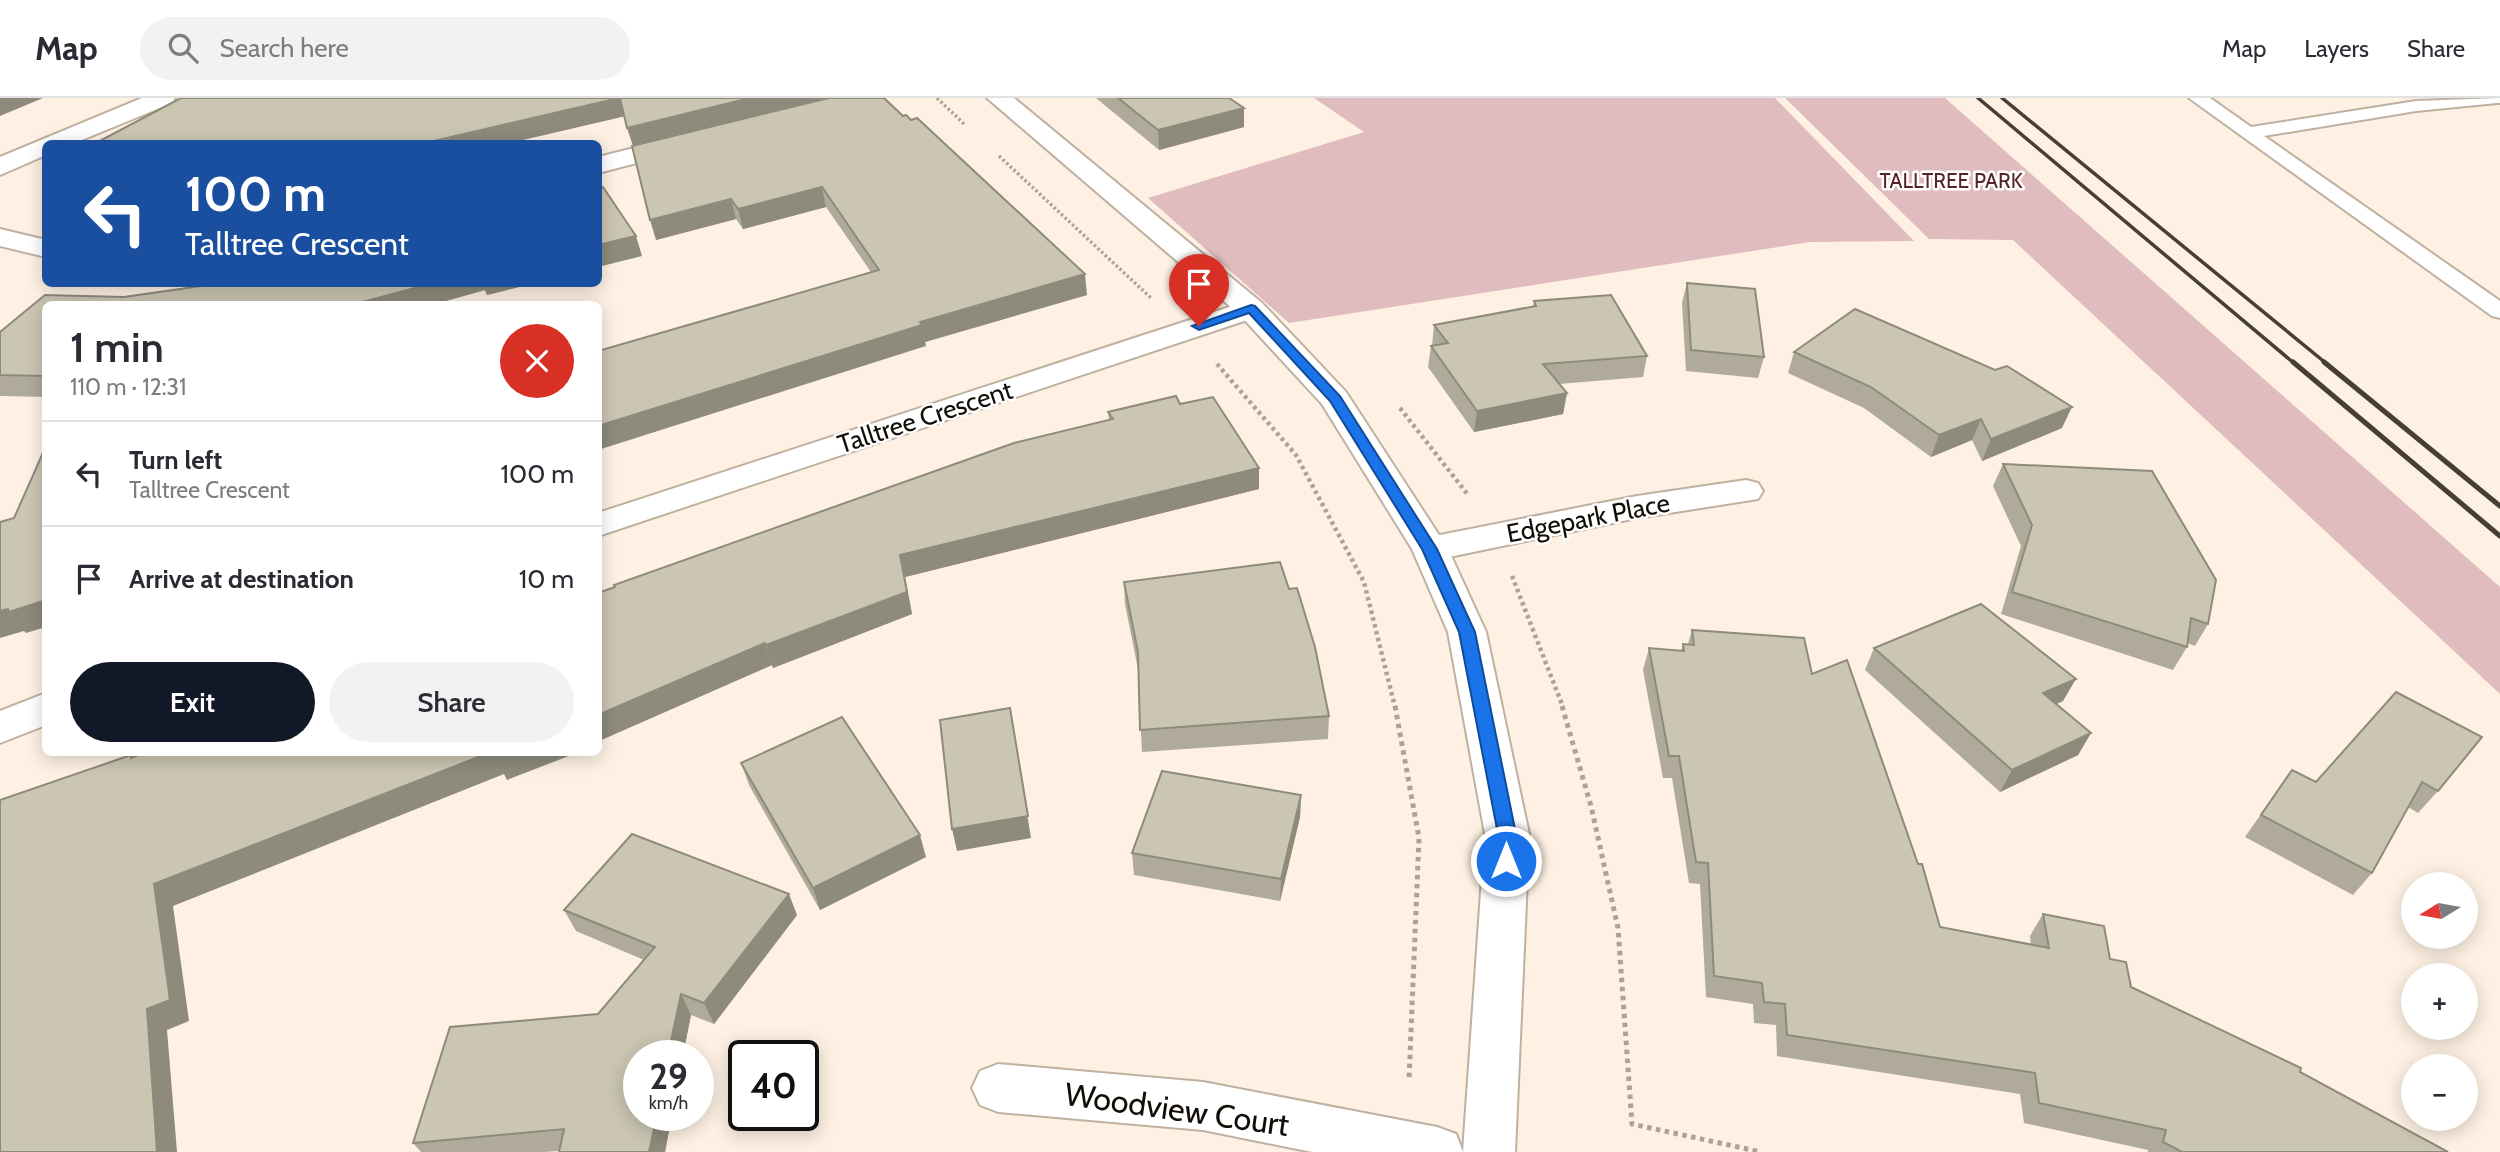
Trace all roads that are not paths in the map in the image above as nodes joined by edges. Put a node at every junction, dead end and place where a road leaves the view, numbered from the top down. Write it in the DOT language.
graph roads {
  1 [pos="163,98"];
  2 [pos="999,98"];
  3 [pos="2198,98"];
  4 [pos="2497,98"];
  5 [pos="2248,133"];
  6 [pos="706,138"];
  7 [pos="57,140"];
  8 [pos="42,146"];
  9 [pos="602,164"];
  10 [pos="0,167"];
  11 [pos="0,237"];
  12 [pos="42,247"];
  13 [pos="1251,309"];
  14 [pos="2500,311"];
  15 [pos="1746,491"];
  16 [pos="602,524"];
  17 [pos="1430,549"];
  18 [pos="42,710"];
  19 [pos="0,728"];
  20 [pos="998,1087"];
  21 [pos="1437,1152"];
  22 [pos="1489,1152"];
  1 -- 7 [label="street"];
  2 -- 13 [label="street"];
  3 -- 5 [label="lane"];
  4 -- 5 [label="lane"];
  5 -- 14 [label="lane"];
  6 -- 9 [label="street"];
  8 -- 10 [label="street"];
  11 -- 12 [label="street"];
  13 -- 16 [label="street, Talltree Crescent"];
  13 -- 17 [label="street"];
  15 -- 17 [label="street, Edgepark Place"];
  17 -- 22 [label="street"];
  18 -- 19 [label="street"];
  20 -- 21 [label="street, Woodview Court"];
}
